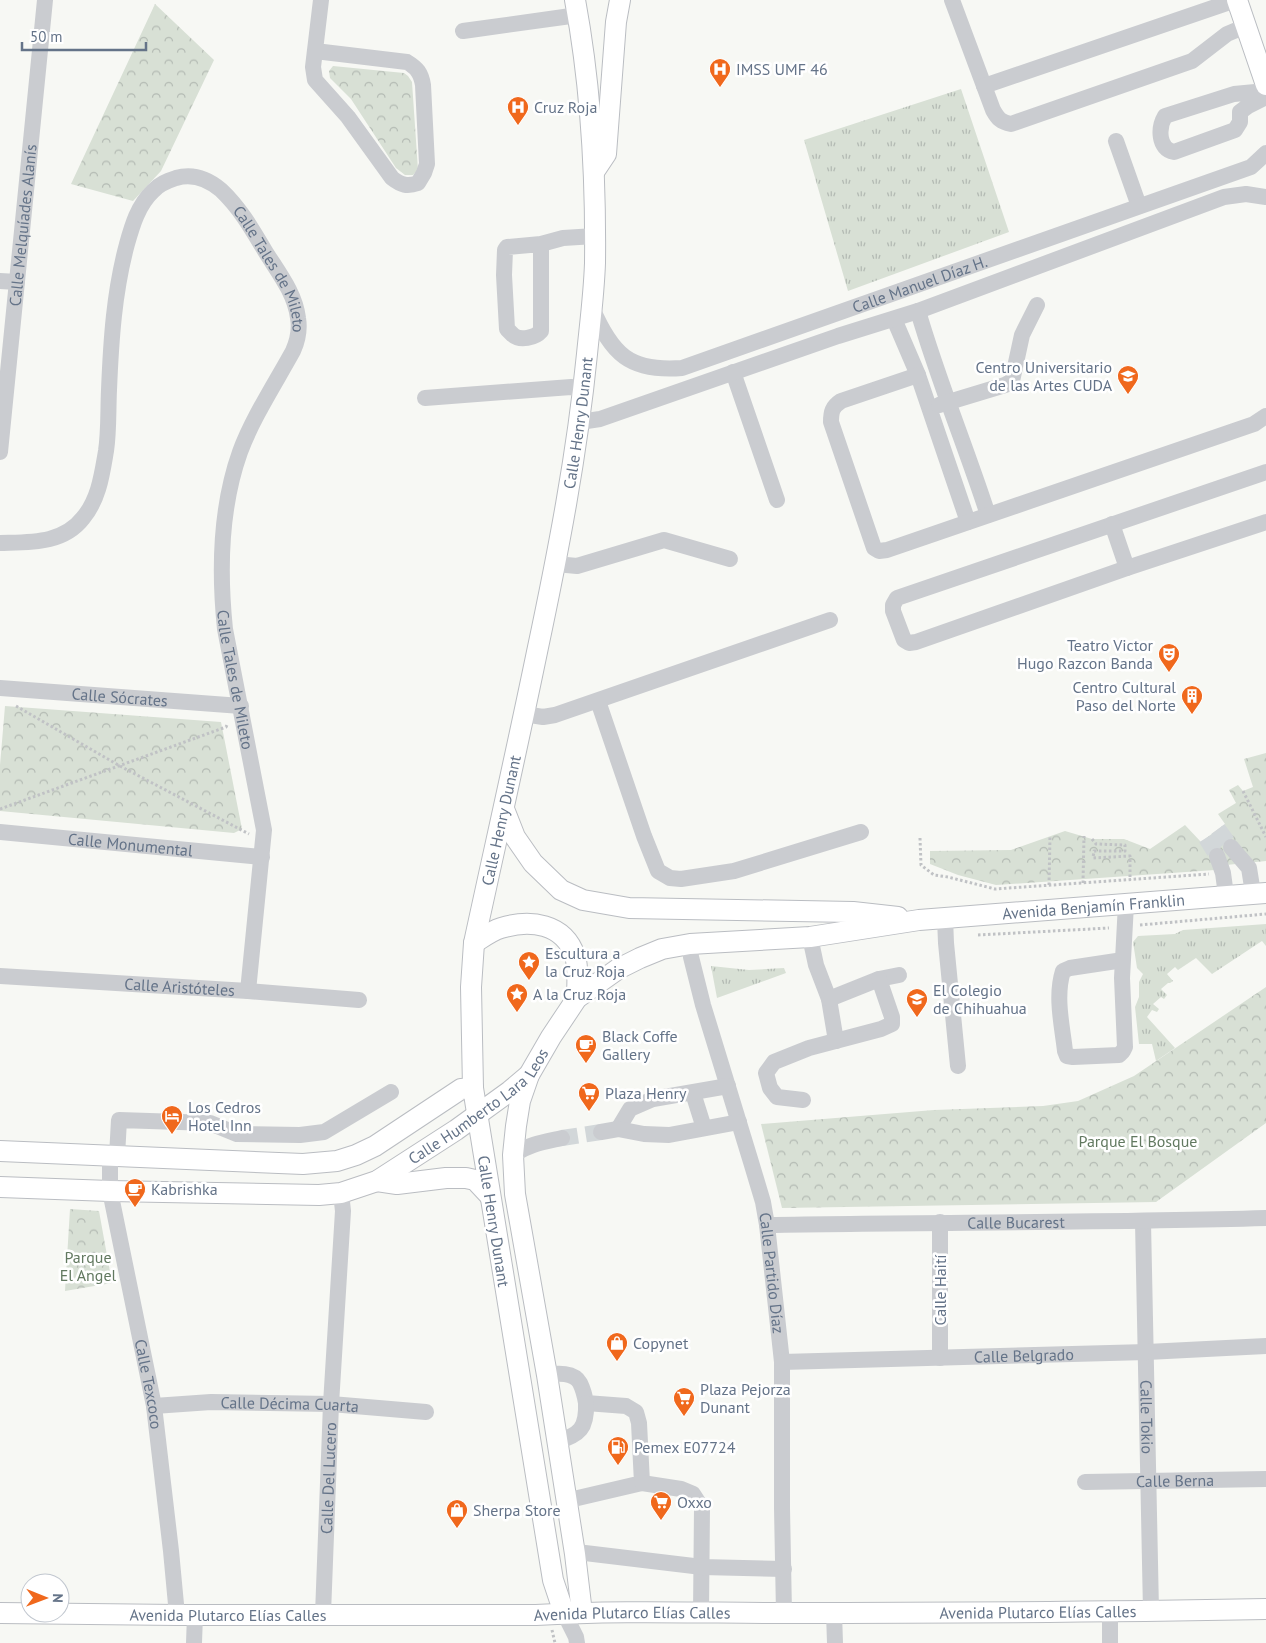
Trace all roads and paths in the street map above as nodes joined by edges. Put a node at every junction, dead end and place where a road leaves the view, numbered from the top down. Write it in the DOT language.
graph roads {
  1 [pos="45,0"];
  2 [pos="321,0"];
  3 [pos="620,0"];
  4 [pos="952,0"];
  5 [pos="1237,0"];
  6 [pos="576,8"];
  7 [pos="1246,26"];
  8 [pos="462,31"];
  9 [pos="315,51"];
  10 [pos="1266,85"];
  11 [pos="984,86"];
  12 [pos="1266,91"];
  13 [pos="1266,97"];
  14 [pos="1116,141"];
  15 [pos="1266,153"];
  16 [pos="594,172"];
  17 [pos="1266,197"];
  18 [pos="1139,206"];
  19 [pos="595,236"];
  20 [pos="541,244"];
  21 [pos="0,281"];
  22 [pos="17,282"];
  23 [pos="1037,305"];
  24 [pos="592,308"];
  25 [pos="918,311"];
  26 [pos="831,316"];
  27 [pos="894,319"];
  28 [pos="838,336"];
  29 [pos="926,340"];
  30 [pos="907,347"];
  31 [pos="733,372"];
  32 [pos="918,375"];
  33 [pos="583,388"];
  34 [pos="424,398"];
  35 [pos="949,402"];
  36 [pos="2,407"];
  37 [pos="930,408"];
  38 [pos="1266,416"];
  39 [pos="580,422"];
  40 [pos="0,452"];
  41 [pos="972,465"];
  42 [pos="1266,472"];
  43 [pos="952,476"];
  44 [pos="777,500"];
  45 [pos="988,515"];
  46 [pos="968,522"];
  47 [pos="1266,522"];
  48 [pos="1112,524"];
  49 [pos="0,543"];
  50 [pos="730,560"];
  51 [pos="556,564"];
  52 [pos="1127,568"];
  53 [pos="830,620"];
  54 [pos="4,689"];
  55 [pos="598,701"];
  56 [pos="240,706"];
  57 [pos="524,714"];
  58 [pos="120,766"];
  59 [pos="1243,791"];
  60 [pos="0,809"];
  61 [pos="504,809"];
  62 [pos="1265,831"];
  63 [pos="0,832"];
  64 [pos="861,832"];
  65 [pos="1050,836"];
  66 [pos="1084,836"];
  67 [pos="1266,837"];
  68 [pos="920,838"];
  69 [pos="1092,839"];
  70 [pos="263,849"];
  71 [pos="1223,873"];
  72 [pos="1130,880"];
  73 [pos="1083,883"];
  74 [pos="1049,885"];
  75 [pos="1260,893"];
  76 [pos="1226,895"];
  77 [pos="1120,905"];
  78 [pos="945,918"];
  79 [pos="919,920"];
  80 [pos="810,937"];
  81 [pos="474,943"];
  82 [pos="690,944"];
  83 [pos="1119,961"];
  84 [pos="899,975"];
  85 [pos="0,976"];
  86 [pos="879,979"];
  87 [pos="248,991"];
  88 [pos="577,998"];
  89 [pos="829,999"];
  90 [pos="359,1000"];
  91 [pos="836,1041"];
  92 [pos="958,1066"];
  93 [pos="529,1075"];
  94 [pos="728,1086"];
  95 [pos="473,1088"];
  96 [pos="391,1092"];
  97 [pos="693,1093"];
  98 [pos="803,1100"];
  99 [pos="477,1115"];
  100 [pos="739,1122"];
  101 [pos="704,1128"];
  102 [pos="618,1129"];
  103 [pos="600,1132"];
  104 [pos="562,1138"];
  105 [pos="0,1152"];
  106 [pos="513,1155"];
  107 [pos="114,1156"];
  108 [pos="377,1181"];
  109 [pos="0,1187"];
  110 [pos="110,1191"];
  111 [pos="341,1193"];
  112 [pos="490,1196"];
  113 [pos="1266,1218"];
  114 [pos="940,1222"];
  115 [pos="1143,1222"];
  116 [pos="767,1225"];
  117 [pos="1266,1346"];
  118 [pos="1147,1352"];
  119 [pos="940,1358"];
  120 [pos="782,1362"];
  121 [pos="547,1375"];
  122 [pos="586,1403"];
  123 [pos="331,1404"];
  124 [pos="154,1406"];
  125 [pos="426,1412"];
  126 [pos="556,1442"];
  127 [pos="1266,1479"];
  128 [pos="1149,1481"];
  129 [pos="1085,1482"];
  130 [pos="642,1483"];
  131 [pos="565,1501"];
  132 [pos="574,1554"];
  133 [pos="702,1567"];
  134 [pos="784,1569"];
  135 [pos="1266,1609"];
  136 [pos="1110,1611"];
  137 [pos="1151,1611"];
  138 [pos="0,1613"];
  139 [pos="573,1613"];
  140 [pos="701,1613"];
  141 [pos="784,1613"];
  142 [pos="834,1613"];
  143 [pos="323,1614"];
  144 [pos="186,1615"];
  145 [pos="577,1640"];
  146 [pos="194,1643"];
  147 [pos="836,1643"];
  148 [pos="1110,1643"];
  1 -- 22 [label="street, Calle Melquíades Alanís"];
  2 -- 9 [label="street"];
  3 -- 16 [label="main road"];
  4 -- 11 [label="street"];
  5 -- 7 [label="main road"];
  5 -- 11 [label="street"];
  6 -- 8 [label="street"];
  6 -- 16 [label="main road, Calle Henry Dunant"];
  7 -- 10 [label="main road"];
  7 -- 11 [label="street"];
  9 -- 9 [label="street"];
  12 -- 13 [label="street"];
  14 -- 18 [label="street"];
  15 -- 18 [label="street, Calle Manuel Díaz H."];
  16 -- 19 [label="main road, Calle Henry Dunant"];
  17 -- 25 [label="street, Calle Manuel Díaz H."];
  18 -- 26 [label="street, Calle Manuel Díaz H."];
  19 -- 20 [label="street"];
  19 -- 24 [label="main road, Calle Henry Dunant"];
  20 -- 20 [label="street"];
  21 -- 22 [label="street"];
  22 -- 36 [label="street, Calle Melquíades Alanís"];
  23 -- 35 [label="street"];
  24 -- 26 [label="street, Calle Manuel Díaz H."];
  24 -- 33 [label="main road, Calle Henry Dunant"];
  25 -- 27 [label="street, Calle Manuel Díaz H."];
  25 -- 29 [label="street"];
  26 -- 28 [label="street"];
  27 -- 28 [label="street, Calle Manuel Díaz H."];
  27 -- 30 [label="street"];
  28 -- 31 [label="street, Calle Manuel Díaz H."];
  29 -- 30 [label="street"];
  29 -- 35 [label="street"];
  30 -- 32 [label="street"];
  31 -- 39 [label="street, Calle Manuel Díaz H."];
  31 -- 44 [label="street"];
  32 -- 37 [label="street"];
  32 -- 46 [label="street"];
  33 -- 34 [label="street"];
  33 -- 39 [label="main road, Calle Henry Dunant"];
  35 -- 37 [label="street"];
  35 -- 41 [label="street"];
  36 -- 40 [label="street, Calle Melquíades Alanís"];
  37 -- 43 [label="street"];
  38 -- 45 [label="street"];
  39 -- 51 [label="main road, Calle Henry Dunant"];
  41 -- 43 [label="street"];
  41 -- 45 [label="street"];
  42 -- 48 [label="street"];
  43 -- 46 [label="street"];
  45 -- 46 [label="street"];
  47 -- 52 [label="street"];
  48 -- 52 [label="street"];
  48 -- 52 [label="street"];
  49 -- 56 [label="street, Calle Tales de Mileto"];
  50 -- 51 [label="street"];
  51 -- 57 [label="main road, Calle Henry Dunant"];
  53 -- 55 [label="street"];
  54 -- 56 [label="street, Calle Sócrates"];
  54 -- 58 [label="path"];
  55 -- 57 [label="street"];
  55 -- 64 [label="street"];
  56 -- 58 [label="path"];
  56 -- 70 [label="street, Calle Tales de Mileto"];
  57 -- 61 [label="main road, Calle Henry Dunant"];
  58 -- 60 [label="path"];
  58 -- 70 [label="path"];
  59 -- 62 [label="path"];
  61 -- 79 [label="main road"];
  61 -- 81 [label="main road, Calle Henry Dunant"];
  62 -- 67 [label="path"];
  63 -- 70 [label="street, Calle Monumental"];
  65 -- 74 [label="path"];
  66 -- 73 [label="path"];
  68 -- 74 [label="path"];
  69 -- 72 [label="path"];
  70 -- 87 [label="street, Calle Tales de Mileto"];
  71 -- 72 [label="path"];
  71 -- 75 [label="street"];
  71 -- 76 [label="street"];
  72 -- 73 [label="path"];
  73 -- 74 [label="path"];
  75 -- 76 [label="main road, Avenida Benjamín Franklin"];
  76 -- 77 [label="main road, Avenida Benjamín Franklin"];
  77 -- 78 [label="main road, Avenida Benjamín Franklin"];
  77 -- 83 [label="street"];
  78 -- 79 [label="main road, Avenida Benjamín Franklin"];
  78 -- 92 [label="street"];
  79 -- 80 [label="main road, Calle Humberto Lara Leos"];
  80 -- 82 [label="main road, Calle Humberto Lara Leos"];
  80 -- 89 [label="street"];
  81 -- 88 [label="main road"];
  81 -- 95 [label="main road, Calle Henry Dunant"];
  82 -- 88 [label="main road, Calle Humberto Lara Leos"];
  82 -- 94 [label="street, Calle Partido Díaz"];
  83 -- 83 [label="street"];
  84 -- 86 [label="street"];
  85 -- 87 [label="street, Calle Aristóteles"];
  86 -- 89 [label="street"];
  86 -- 91 [label="street"];
  87 -- 90 [label="street, Calle Aristóteles"];
  88 -- 93 [label="main road, Calle Humberto Lara Leos"];
  89 -- 91 [label="street"];
  91 -- 98 [label="street"];
  93 -- 99 [label="main road, Calle Humberto Lara Leos"];
  93 -- 106 [label="main road, Calle Henry Dunant"];
  94 -- 97 [label="street"];
  94 -- 100 [label="street, Calle Partido Díaz"];
  95 -- 99 [label="main road, Calle Henry Dunant"];
  95 -- 107 [label="main road, Calle Humberto Lara Leos"];
  96 -- 107 [label="street, Calle Texcoco"];
  97 -- 101 [label="street"];
  97 -- 102 [label="street"];
  99 -- 108 [label="main road, Calle Humberto Lara Leos"];
  99 -- 112 [label="main road, Calle Henry Dunant"];
  100 -- 101 [label="street"];
  100 -- 116 [label="street, Calle Partido Díaz"];
  101 -- 102 [label="street"];
  102 -- 103 [label="street"];
  104 -- 106 [label="street"];
  105 -- 107 [label="main road, Calle Humberto Lara Leos"];
  106 -- 121 [label="main road, Calle Henry Dunant"];
  107 -- 110 [label="street, Calle Texcoco"];
  108 -- 111 [label="main road, Calle Humberto Lara Leos"];
  108 -- 112 [label="main road"];
  109 -- 110 [label="main road, Calle Humberto Lara Leos"];
  110 -- 111 [label="main road, Calle Humberto Lara Leos"];
  110 -- 124 [label="street, Calle Texcoco"];
  111 -- 123 [label="street, Calle Del Lucero"];
  112 -- 139 [label="main road, Calle Henry Dunant"];
  113 -- 115 [label="street, Calle Bucarest"];
  114 -- 115 [label="street, Calle Bucarest"];
  114 -- 116 [label="street, Calle Bucarest"];
  114 -- 119 [label="street, Calle Haití"];
  115 -- 118 [label="street, Calle Tokio"];
  116 -- 120 [label="street, Calle Partido Díaz"];
  117 -- 118 [label="street, Calle Belgrado"];
  118 -- 119 [label="street, Calle Belgrado"];
  118 -- 128 [label="street, Calle Tokio"];
  119 -- 120 [label="street, Calle Belgrado"];
  120 -- 134 [label="street, Calle Partido Díaz"];
  121 -- 122 [label="street"];
  121 -- 126 [label="main road, Calle Henry Dunant"];
  122 -- 126 [label="street"];
  122 -- 130 [label="street"];
  123 -- 124 [label="street, Calle Décima Cuarta"];
  123 -- 125 [label="street, Calle Décima Cuarta"];
  123 -- 143 [label="street, Calle Del Lucero"];
  124 -- 144 [label="street, Calle Texcoco"];
  126 -- 131 [label="main road, Calle Henry Dunant"];
  127 -- 128 [label="street, Calle Berna"];
  128 -- 129 [label="street, Calle Berna"];
  128 -- 137 [label="street, Calle Tokio"];
  130 -- 131 [label="street"];
  130 -- 133 [label="street"];
  131 -- 132 [label="main road, Calle Henry Dunant"];
  132 -- 133 [label="street"];
  132 -- 139 [label="main road, Calle Henry Dunant"];
  133 -- 134 [label="street"];
  133 -- 140 [label="street"];
  134 -- 141 [label="street, Calle Partido Díaz"];
  135 -- 137 [label="main road, Avenida Plutarco Elías Calles"];
  136 -- 137 [label="main road, Avenida Plutarco Elías Calles"];
  136 -- 142 [label="main road, Avenida Plutarco Elías Calles"];
  136 -- 148 [label="street"];
  138 -- 144 [label="main road, Avenida Plutarco Elías Calles"];
  139 -- 140 [label="main road, Avenida Plutarco Elías Calles"];
  139 -- 143 [label="main road, Avenida Plutarco Elías Calles"];
  139 -- 145 [label="street, Calle Henry Dunant"];
  140 -- 141 [label="main road, Avenida Plutarco Elías Calles"];
  141 -- 142 [label="main road, Avenida Plutarco Elías Calles"];
  142 -- 147 [label="street"];
  143 -- 144 [label="main road, Avenida Plutarco Elías Calles"];
  144 -- 146 [label="street, Calle Texcoco"];
}
